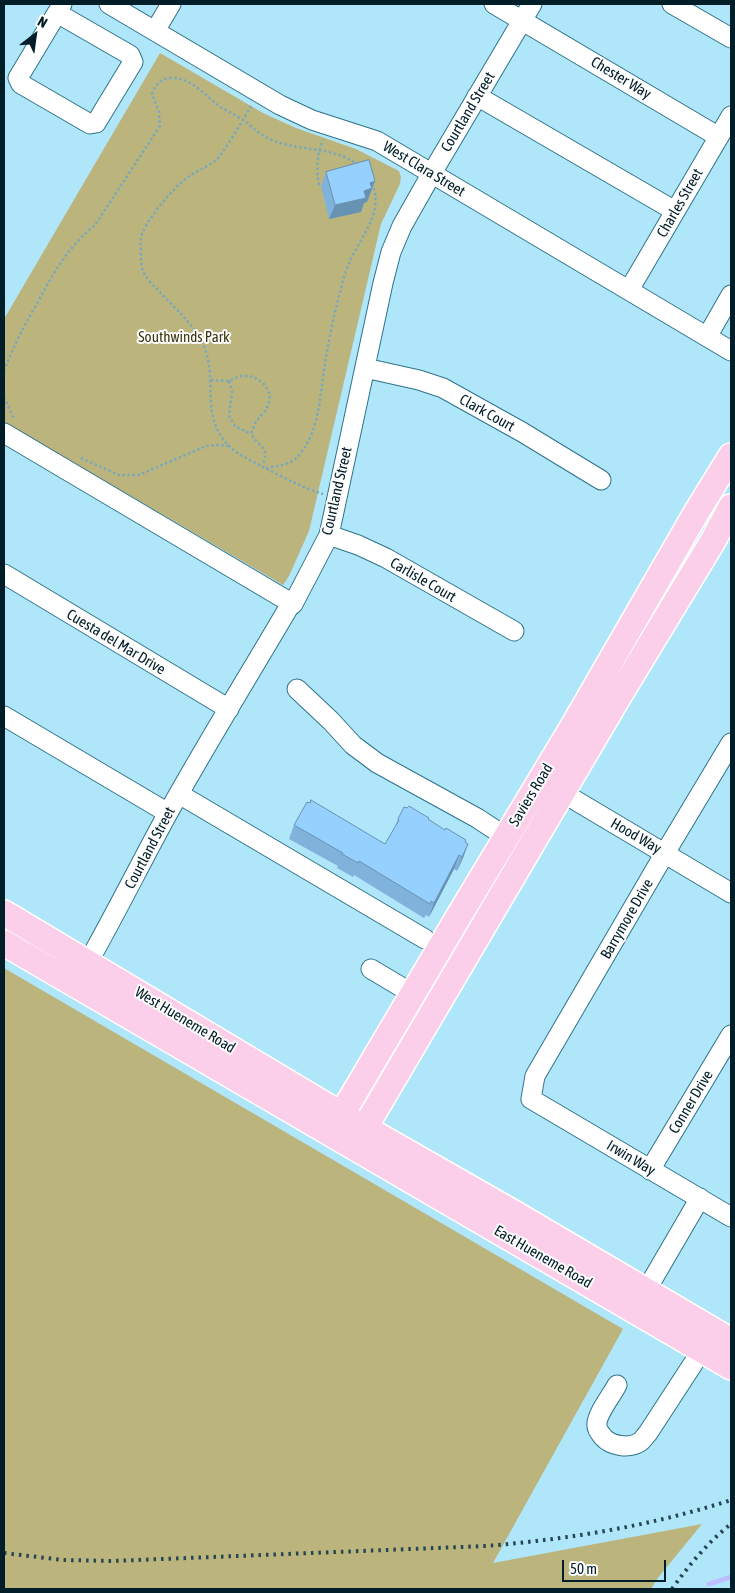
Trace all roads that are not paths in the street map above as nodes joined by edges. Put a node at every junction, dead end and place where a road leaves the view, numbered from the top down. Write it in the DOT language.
graph roads {
  1 [pos="109,4"];
  2 [pos="171,4"];
  3 [pos="494,4"];
  4 [pos="672,4"];
  5 [pos="60,8"];
  6 [pos="527,12"];
  7 [pos="155,31"];
  8 [pos="731,38"];
  9 [pos="477,96"];
  10 [pos="731,116"];
  11 [pos="719,137"];
  12 [pos="432,173"];
  13 [pos="675,211"];
  14 [pos="629,290"];
  15 [pos="731,295"];
  16 [pos="707,337"];
  17 [pos="731,351"];
  18 [pos="365,368"];
  19 [pos="10,428"];
  20 [pos="731,456"];
  21 [pos="601,480"];
  22 [pos="731,507"];
  23 [pos="329,534"];
  24 [pos="4,574"];
  25 [pos="293,604"];
  26 [pos="514,631"];
  27 [pos="296,689"];
  28 [pos="229,709"];
  29 [pos="4,716"];
  30 [pos="731,743"];
  31 [pos="541,780"];
  32 [pos="563,793"];
  33 [pos="179,794"];
  34 [pos="168,813"];
  35 [pos="506,837"];
  36 [pos="665,852"];
  37 [pos="731,893"];
  38 [pos="4,913"];
  39 [pos="424,939"];
  40 [pos="4,944"];
  41 [pos="88,962"];
  42 [pos="371,969"];
  43 [pos="75,985"];
  44 [pos="413,994"];
  45 [pos="731,1035"];
  46 [pos="531,1099"];
  47 [pos="336,1124"];
  48 [pos="359,1138"];
  49 [pos="650,1170"];
  50 [pos="700,1198"];
  51 [pos="731,1217"];
  52 [pos="640,1300"];
  53 [pos="731,1341"];
  54 [pos="702,1350"];
  55 [pos="731,1367"];
  56 [pos="617,1385"];
  1 -- 7 [label="street, West Clara Street"];
  2 -- 7 [label="street"];
  3 -- 6 [label="street, Chester Way"];
  4 -- 8 [label="street"];
  5 -- 5 [label="street"];
  6 -- 9 [label="street, Courtland Street"];
  6 -- 11 [label="street, Chester Way"];
  7 -- 12 [label="street, West Clara Street"];
  9 -- 12 [label="street, Courtland Street"];
  9 -- 13 [label="street"];
  10 -- 11 [label="street, Charles Street"];
  11 -- 13 [label="street, Charles Street"];
  12 -- 14 [label="street, West Clara Street"];
  12 -- 18 [label="street, Courtland Street"];
  13 -- 14 [label="street, Charles Street"];
  14 -- 16 [label="street, West Clara Street"];
  15 -- 16 [label="street"];
  16 -- 17 [label="street, West Clara Street"];
  18 -- 21 [label="street, Clark Court"];
  18 -- 23 [label="street, Courtland Street"];
  19 -- 25 [label="street"];
  20 -- 31 [label="main road, Saviers Road"];
  22 -- 32 [label="main road, Saviers Road"];
  23 -- 25 [label="street, Courtland Street"];
  23 -- 26 [label="street, Carlisle Court"];
  24 -- 28 [label="street, Cuesta del Mar Drive"];
  25 -- 28 [label="street, Courtland Street"];
  27 -- 35 [label="street"];
  28 -- 33 [label="street, Courtland Street"];
  29 -- 34 [label="street"];
  30 -- 36 [label="street, Barrymore Drive"];
  31 -- 32 [label="street, Hood Way"];
  31 -- 35 [label="main road, Saviers Road"];
  32 -- 36 [label="street, Hood Way"];
  32 -- 48 [label="main road, Saviers Road"];
  33 -- 34 [label="street, Courtland Street"];
  33 -- 39 [label="street"];
  34 -- 41 [label="street, Courtland Street"];
  35 -- 44 [label="main road, Saviers Road"];
  36 -- 37 [label="street, Hood Way"];
  36 -- 46 [label="street, Barrymore Drive"];
  38 -- 41 [label="main road, West Hueneme Road"];
  40 -- 43 [label="main road, West Hueneme Road"];
  41 -- 43 [label="street, Courtland Street"];
  41 -- 47 [label="main road, West Hueneme Road"];
  42 -- 44 [label="street"];
  43 -- 47 [label="main road, West Hueneme Road"];
  44 -- 47 [label="main road, Saviers Road"];
  45 -- 49 [label="street, Conner Drive"];
  46 -- 49 [label="street, Irwin Way"];
  47 -- 48 [label="main road, West Hueneme Road"];
  48 -- 52 [label="main road, East Hueneme Road"];
  49 -- 50 [label="street, Irwin Way"];
  50 -- 51 [label="street, Irwin Way"];
  50 -- 52 [label="street"];
  52 -- 53 [label="main road, East Hueneme Road"];
  52 -- 54 [label="main road, East Hueneme Road"];
  54 -- 55 [label="main road, East Hueneme Road"];
  54 -- 56 [label="street"];
}
